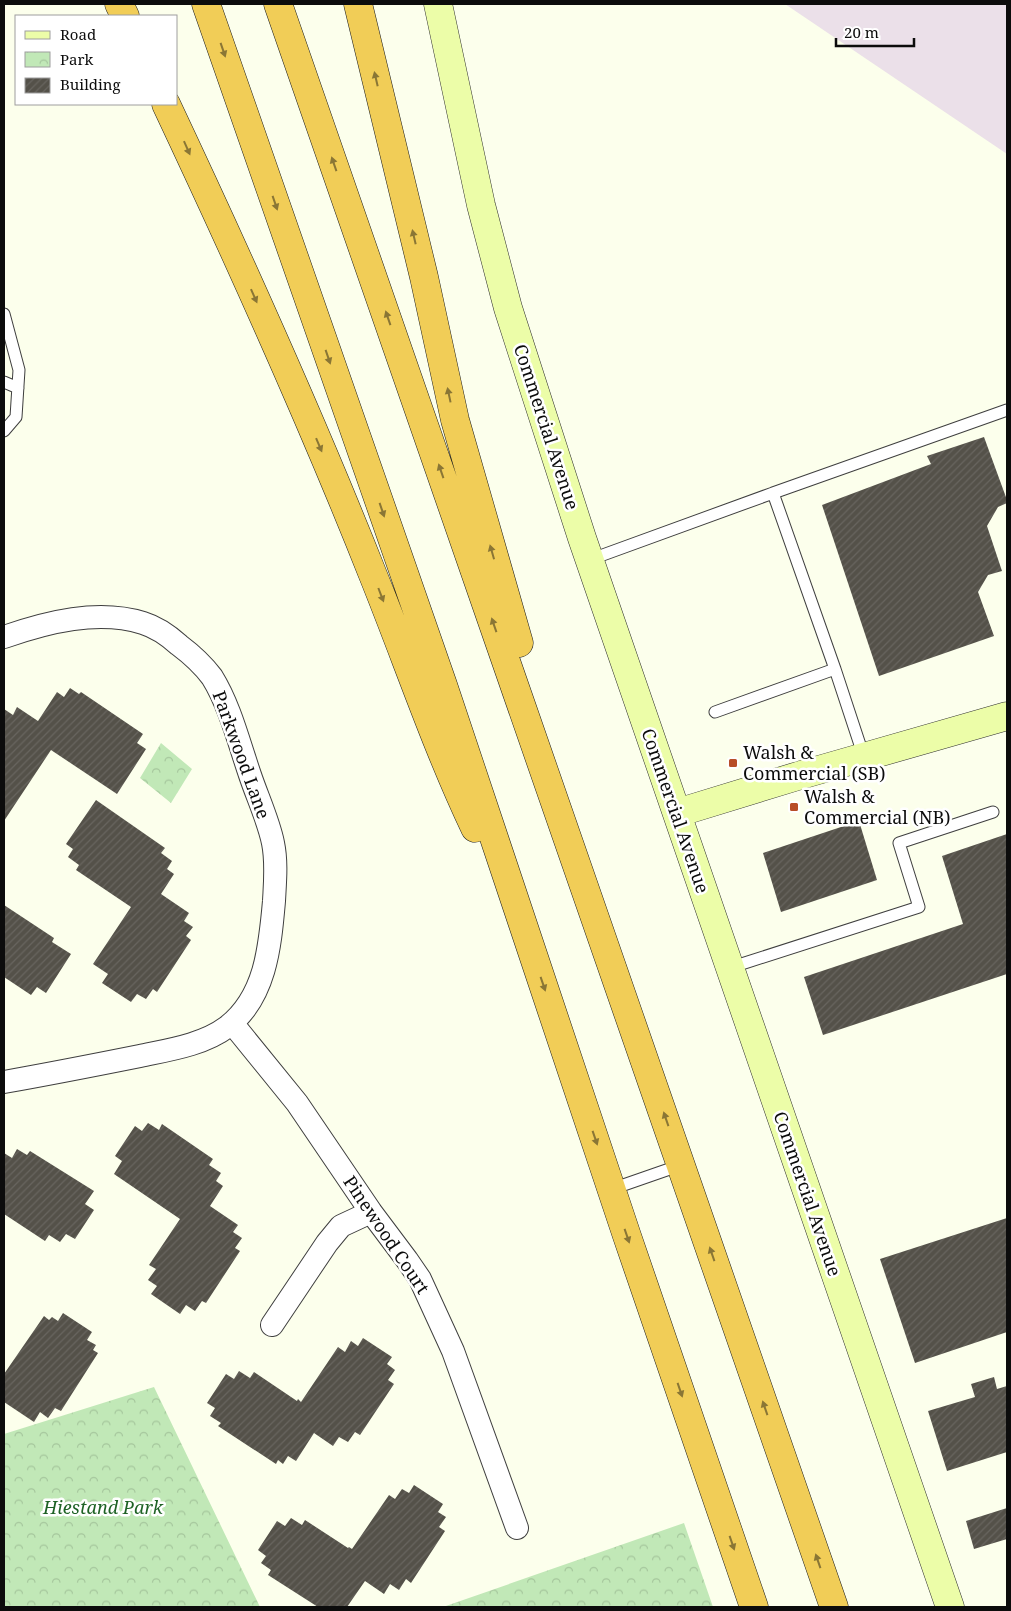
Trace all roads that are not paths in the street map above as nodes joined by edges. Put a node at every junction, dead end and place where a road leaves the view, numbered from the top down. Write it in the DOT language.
graph roads {
  1 [pos="206,4"];
  2 [pos="278,4"];
  3 [pos="358,4"];
  4 [pos="438,4"];
  5 [pos="166,105"];
  6 [pos="4,314"];
  7 [pos="4,382"];
  8 [pos="18,388"];
  9 [pos="1007,410"];
  10 [pos="4,431"];
  11 [pos="773,493"];
  12 [pos="589,560"];
  13 [pos="4,638"];
  14 [pos="835,669"];
  15 [pos="715,712"];
  16 [pos="1007,716"];
  17 [pos="864,757"];
  18 [pos="993,812"];
  19 [pos="677,813"];
  20 [pos="528,938"];
  21 [pos="729,968"];
  22 [pos="625,1002"];
  23 [pos="232,1022"];
  24 [pos="4,1082"];
  25 [pos="682,1166"];
  26 [pos="612,1190"];
  27 [pos="371,1212"];
  28 [pos="272,1325"];
  29 [pos="517,1528"];
  30 [pos="754,1607"];
  31 [pos="834,1607"];
  32 [pos="950,1607"];
  1 -- 20 [label="highway, one-way"];
  22 -- 2 [label="highway, one-way"];
  22 -- 3 [label="highway, one-way"];
  4 -- 12 [label="street, Commercial Avenue"];
  5 -- 20 [label="highway, one-way"];
  6 -- 8 [label="lane"];
  7 -- 8 [label="lane"];
  8 -- 10 [label="lane"];
  9 -- 11 [label="lane"];
  11 -- 12 [label="lane"];
  11 -- 14 [label="lane"];
  12 -- 19 [label="street, Commercial Avenue"];
  13 -- 23 [label="street, Parkwood Lane"];
  14 -- 15 [label="lane"];
  14 -- 17 [label="lane"];
  16 -- 17 [label="street"];
  17 -- 19 [label="street"];
  18 -- 21 [label="lane"];
  19 -- 21 [label="street, Commercial Avenue"];
  20 -- 26 [label="highway, one-way"];
  21 -- 32 [label="street, Commercial Avenue"];
  25 -- 22 [label="highway, one-way"];
  23 -- 24 [label="street, Parkwood Lane"];
  23 -- 27 [label="street, Pinewood Court"];
  25 -- 26 [label="lane"];
  31 -- 25 [label="highway, one-way"];
  26 -- 30 [label="highway, one-way"];
  27 -- 28 [label="street"];
  27 -- 29 [label="street, Pinewood Court"];
}
